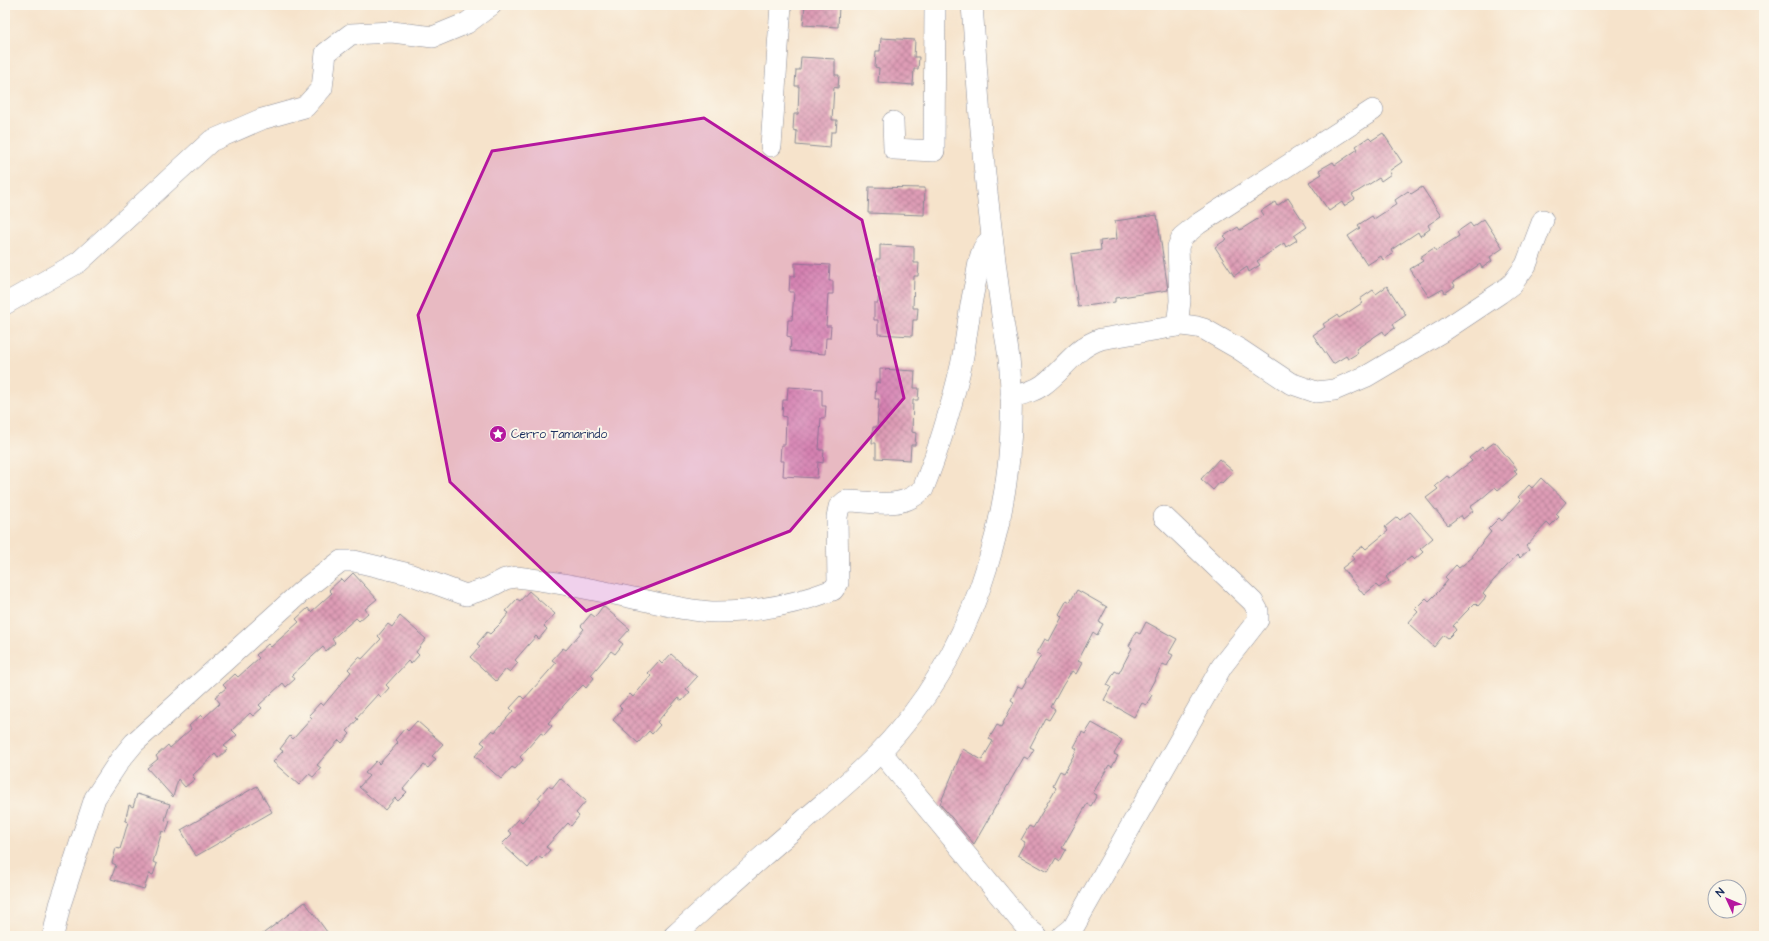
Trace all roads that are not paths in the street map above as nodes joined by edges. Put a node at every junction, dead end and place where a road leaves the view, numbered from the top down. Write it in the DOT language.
graph roads {
  1 [pos="491,5"];
  2 [pos="781,5"];
  3 [pos="935,5"];
  4 [pos="972,5"];
  5 [pos="1373,110"];
  6 [pos="894,122"];
  7 [pos="771,146"];
  8 [pos="1543,220"];
  9 [pos="992,239"];
  10 [pos="5,304"];
  11 [pos="1177,326"];
  12 [pos="1011,397"];
  13 [pos="1164,517"];
  14 [pos="881,752"];
  15 [pos="53,936"];
  16 [pos="674,936"];
  17 [pos="1037,936"];
  18 [pos="1063,936"];
  1 -- 10 [label="street"];
  2 -- 7 [label="street"];
  3 -- 6 [label="street"];
  4 -- 9 [label="street"];
  5 -- 11 [label="street"];
  8 -- 11 [label="street"];
  9 -- 12 [label="street"];
  9 -- 15 [label="street"];
  11 -- 12 [label="street"];
  12 -- 14 [label="street"];
  13 -- 18 [label="street"];
  14 -- 16 [label="street"];
  14 -- 17 [label="street"];
}
